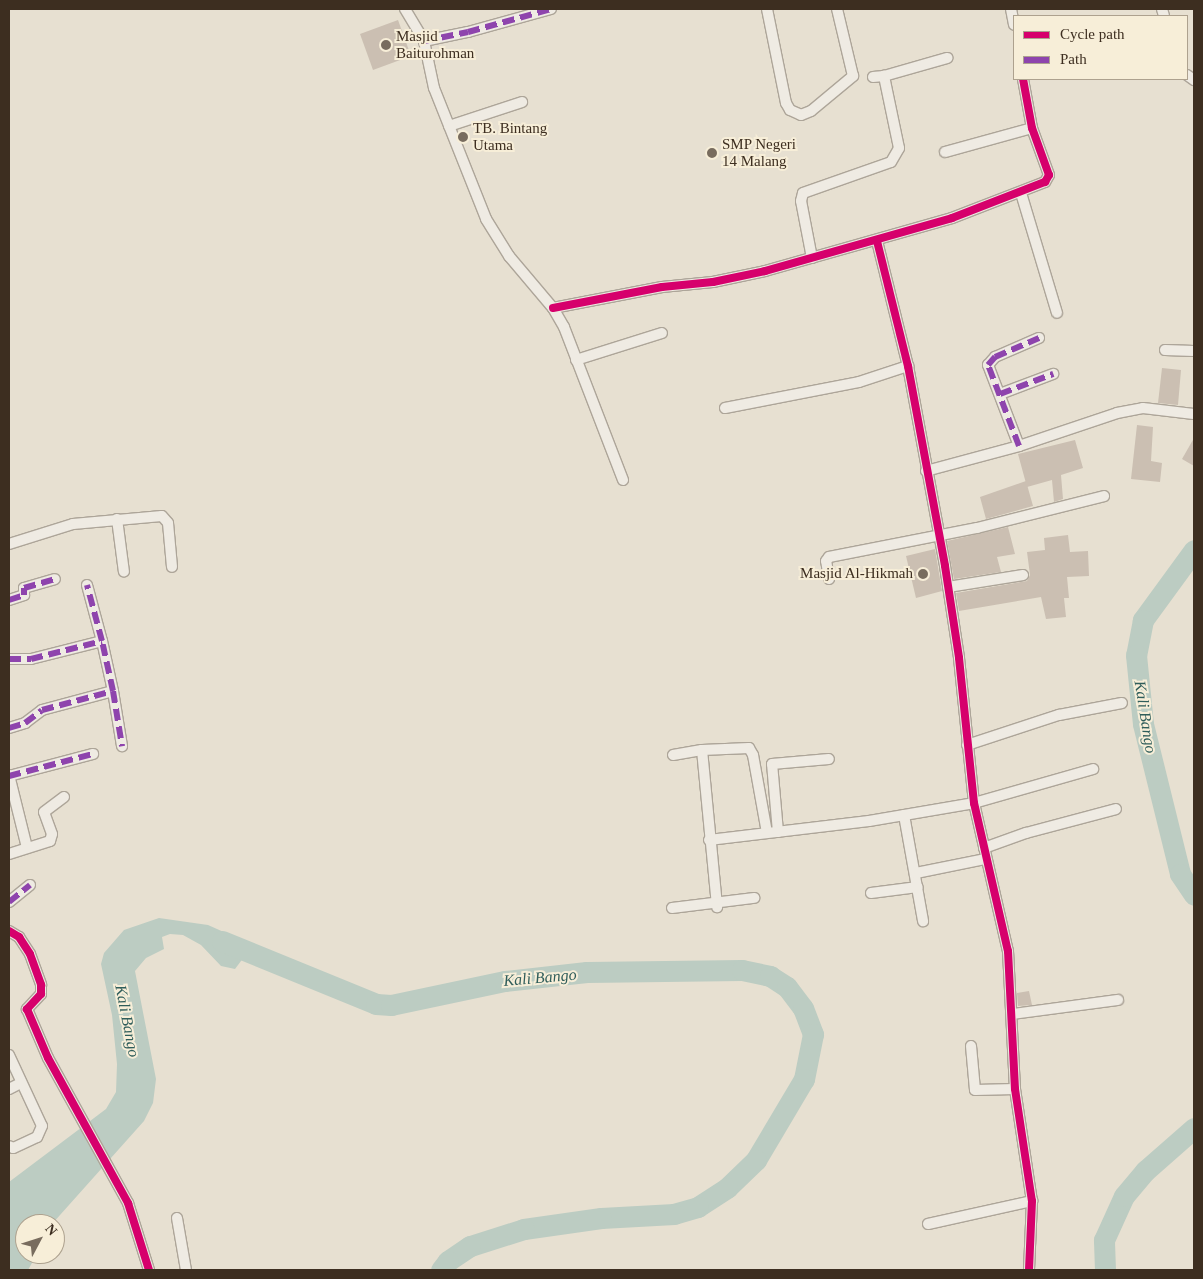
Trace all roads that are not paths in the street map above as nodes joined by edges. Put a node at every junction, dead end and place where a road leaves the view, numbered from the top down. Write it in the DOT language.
graph roads {
  1 [pos="406,9"];
  2 [pos="551,9"];
  3 [pos="767,9"];
  4 [pos="837,9"];
  5 [pos="424,41"];
  6 [pos="946,58"];
  7 [pos="884,76"];
  8 [pos="873,77"];
  9 [pos="1023,80"];
  10 [pos="522,102"];
  11 [pos="449,126"];
  12 [pos="1032,128"];
  13 [pos="945,152"];
  14 [pos="1021,193"];
  15 [pos="877,241"];
  16 [pos="812,258"];
  17 [pos="553,308"];
  18 [pos="1057,314"];
  19 [pos="662,333"];
  20 [pos="1039,338"];
  21 [pos="1165,350"];
  22 [pos="1194,351"];
  23 [pos="576,360"];
  24 [pos="908,366"];
  25 [pos="1053,374"];
  26 [pos="1000,394"];
  27 [pos="724,408"];
  28 [pos="1194,414"];
  29 [pos="1019,446"];
  30 [pos="926,471"];
  31 [pos="623,480"];
  32 [pos="1104,496"];
  33 [pos="117,519"];
  34 [pos="938,534"];
  35 [pos="9,544"];
  36 [pos="172,567"];
  37 [pos="124,572"];
  38 [pos="1023,575"];
  39 [pos="55,579"];
  40 [pos="830,579"];
  41 [pos="88,585"];
  42 [pos="948,587"];
  43 [pos="9,600"];
  44 [pos="102,641"];
  45 [pos="9,659"];
  46 [pos="113,691"];
  47 [pos="1122,703"];
  48 [pos="9,728"];
  49 [pos="967,744"];
  50 [pos="122,746"];
  51 [pos="702,750"];
  52 [pos="94,754"];
  53 [pos="673,755"];
  54 [pos="828,759"];
  55 [pos="1094,769"];
  56 [pos="9,775"];
  57 [pos="64,797"];
  58 [pos="974,803"];
  59 [pos="1116,809"];
  60 [pos="904,815"];
  61 [pos="778,832"];
  62 [pos="767,833"];
  63 [pos="710,840"];
  64 [pos="27,848"];
  65 [pos="9,854"];
  66 [pos="985,854"];
  67 [pos="916,873"];
  68 [pos="30,885"];
  69 [pos="918,887"];
  70 [pos="871,893"];
  71 [pos="754,898"];
  72 [pos="9,902"];
  73 [pos="717,905"];
  74 [pos="672,908"];
  75 [pos="923,921"];
  76 [pos="9,931"];
  77 [pos="1118,1000"];
  78 [pos="1013,1014"];
  79 [pos="971,1046"];
  80 [pos="9,1055"];
  81 [pos="21,1083"];
  82 [pos="9,1089"];
  83 [pos="1015,1089"];
  84 [pos="9,1146"];
  85 [pos="1032,1201"];
  86 [pos="177,1218"];
  87 [pos="928,1224"];
  88 [pos="149,1270"];
  89 [pos="186,1270"];
  90 [pos="1028,1270"];
  1 -- 5 [label="street"];
  2 -- 5 [label="street"];
  3 -- 4 [label="street"];
  5 -- 11 [label="street"];
  6 -- 7 [label="street"];
  7 -- 8 [label="street"];
  7 -- 16 [label="street"];
  9 -- 12 [label="street"];
  10 -- 11 [label="street"];
  11 -- 17 [label="street"];
  12 -- 13 [label="street"];
  12 -- 14 [label="street"];
  14 -- 15 [label="street"];
  14 -- 18 [label="street"];
  15 -- 16 [label="street"];
  15 -- 24 [label="street"];
  16 -- 17 [label="street"];
  17 -- 23 [label="street"];
  19 -- 23 [label="street"];
  20 -- 26 [label="street"];
  21 -- 22 [label="street"];
  23 -- 31 [label="street"];
  24 -- 27 [label="street"];
  24 -- 30 [label="street"];
  25 -- 26 [label="street"];
  26 -- 29 [label="street"];
  28 -- 29 [label="street"];
  29 -- 30 [label="street"];
  30 -- 34 [label="street"];
  32 -- 34 [label="street"];
  33 -- 35 [label="street"];
  33 -- 36 [label="street"];
  33 -- 37 [label="street"];
  34 -- 40 [label="street"];
  34 -- 42 [label="street"];
  38 -- 42 [label="street"];
  39 -- 43 [label="street"];
  41 -- 44 [label="street"];
  42 -- 49 [label="street"];
  44 -- 45 [label="street"];
  44 -- 46 [label="street"];
  46 -- 48 [label="street"];
  46 -- 50 [label="street"];
  47 -- 49 [label="street"];
  49 -- 58 [label="street"];
  51 -- 53 [label="street"];
  51 -- 62 [label="street"];
  51 -- 63 [label="street"];
  52 -- 56 [label="street"];
  54 -- 61 [label="street"];
  55 -- 58 [label="street"];
  56 -- 64 [label="street"];
  57 -- 64 [label="street"];
  58 -- 60 [label="street"];
  58 -- 66 [label="street"];
  59 -- 66 [label="street"];
  60 -- 61 [label="street"];
  60 -- 67 [label="street"];
  61 -- 62 [label="street"];
  62 -- 63 [label="street"];
  63 -- 73 [label="street"];
  64 -- 65 [label="street"];
  66 -- 67 [label="street"];
  66 -- 78 [label="street"];
  67 -- 69 [label="street"];
  68 -- 72 [label="street"];
  69 -- 70 [label="street"];
  69 -- 75 [label="street"];
  71 -- 73 [label="street"];
  73 -- 74 [label="street"];
  76 -- 88 [label="street"];
  77 -- 78 [label="street"];
  78 -- 83 [label="street"];
  79 -- 83 [label="street"];
  80 -- 81 [label="street"];
  81 -- 82 [label="street"];
  81 -- 84 [label="street"];
  83 -- 85 [label="street"];
  85 -- 87 [label="street"];
  85 -- 90 [label="street"];
  86 -- 89 [label="street"];
}
